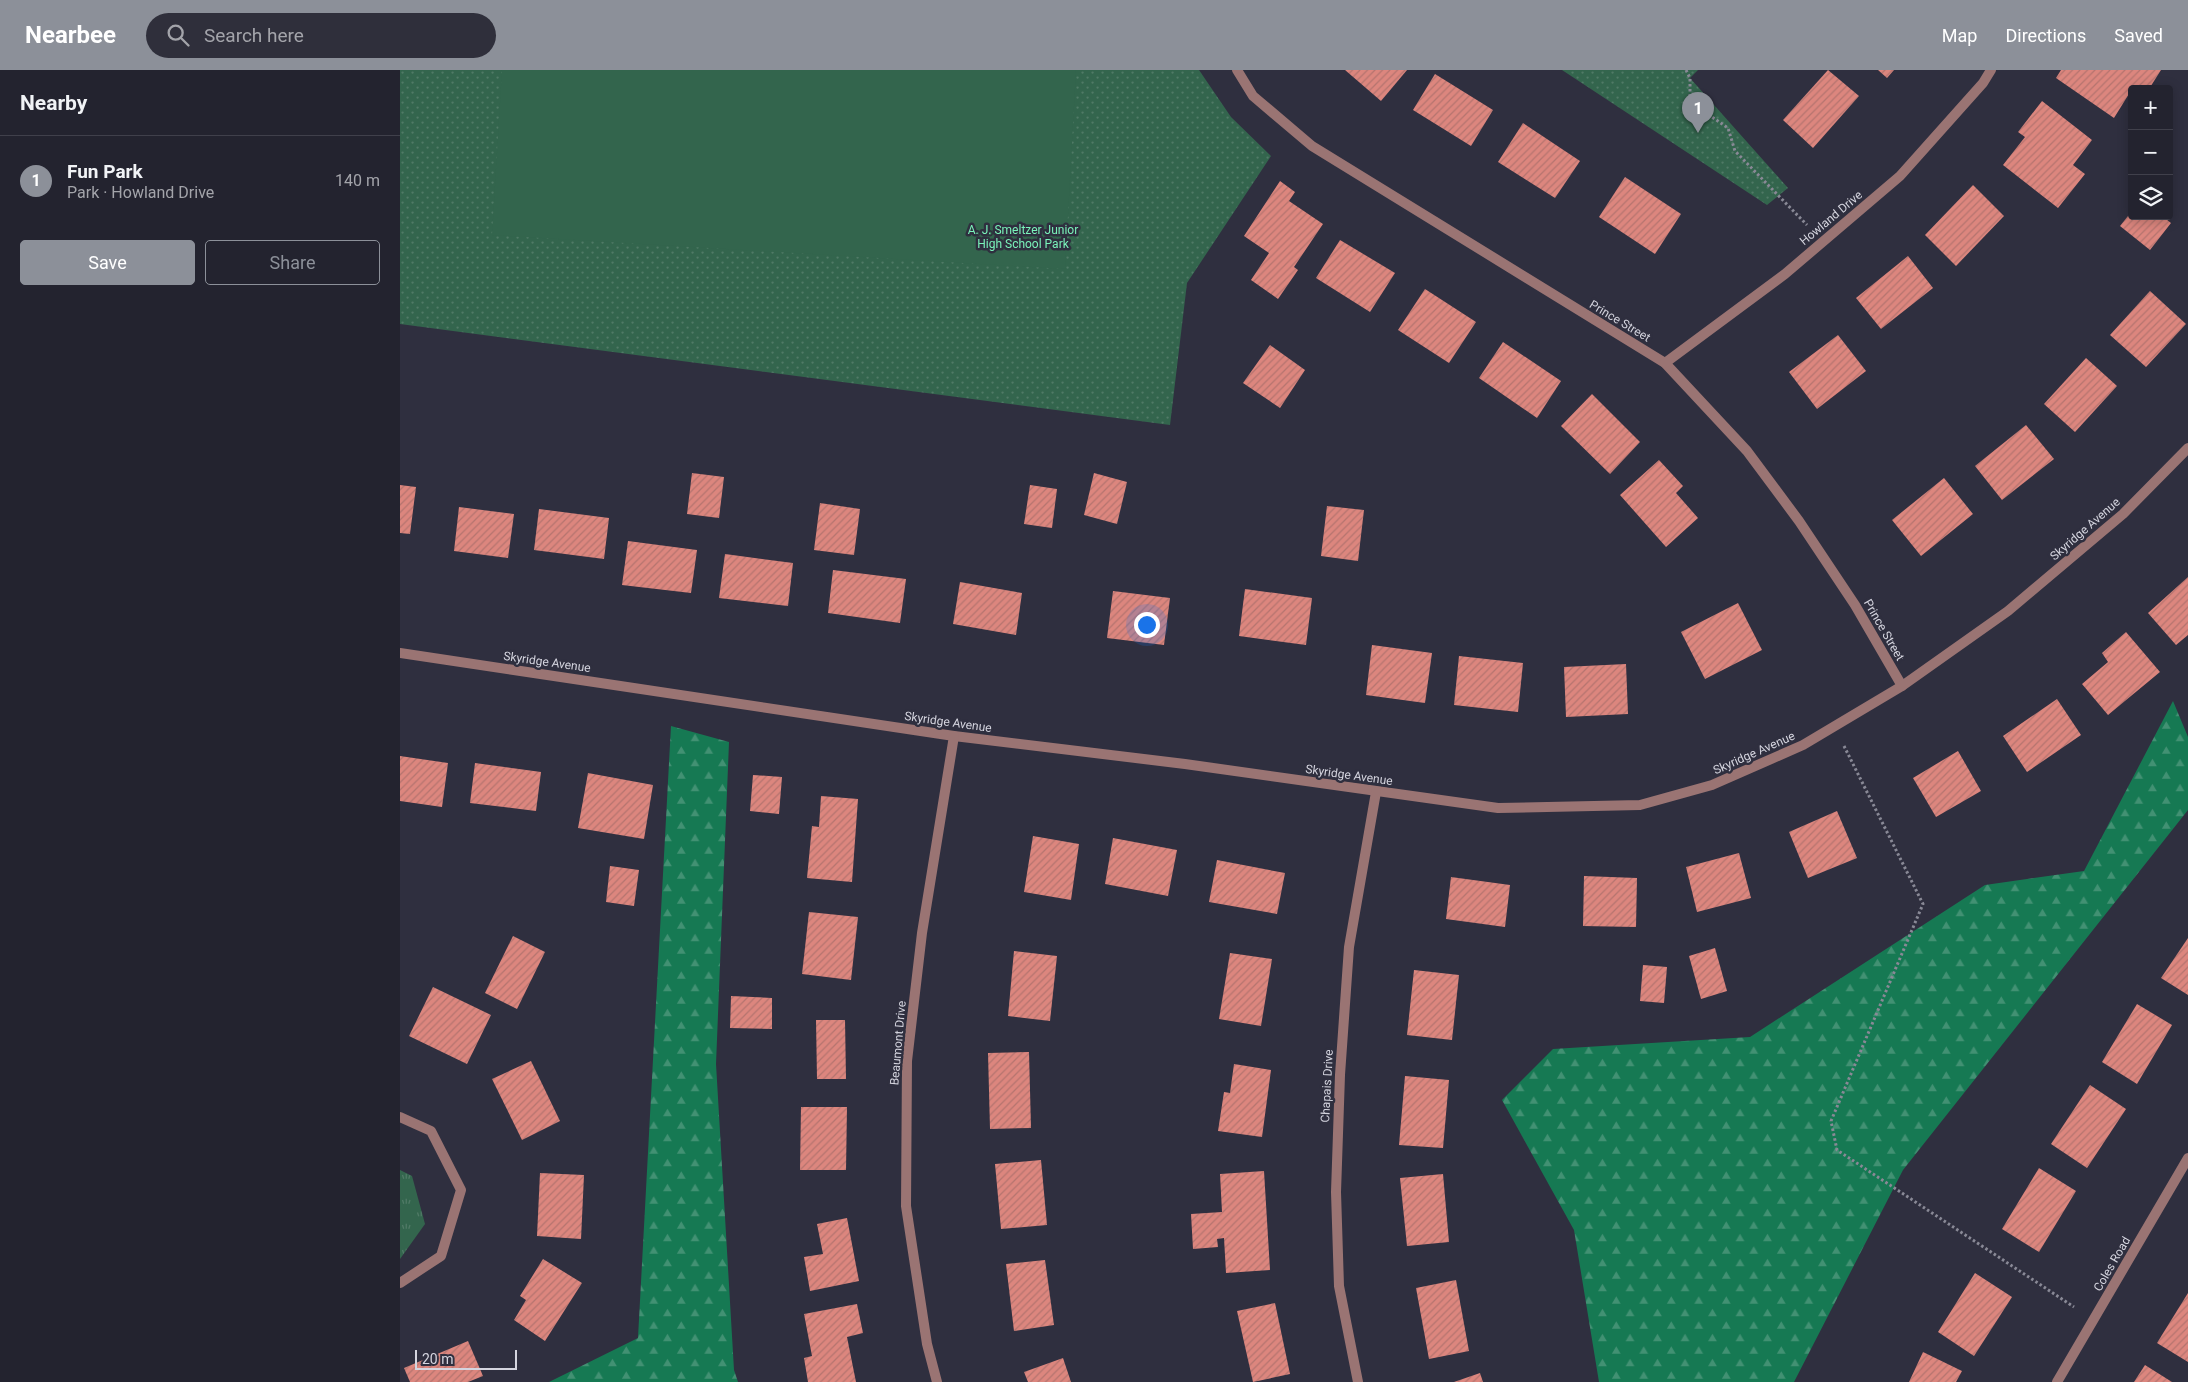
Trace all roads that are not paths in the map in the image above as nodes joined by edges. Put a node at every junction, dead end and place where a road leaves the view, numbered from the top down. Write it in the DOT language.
graph roads {
  1 [pos="1236,70"];
  2 [pos="1991,70"];
  3 [pos="1665,363"];
  4 [pos="2188,448"];
  5 [pos="400,653"];
  6 [pos="1902,686"];
  7 [pos="954,736"];
  8 [pos="1376,792"];
  9 [pos="400,1117"];
  10 [pos="2188,1158"];
  11 [pos="400,1283"];
  12 [pos="936,1382"];
  13 [pos="1358,1382"];
  14 [pos="2057,1382"];
  1 -- 3 [label="street, Prince Street"];
  2 -- 3 [label="street, Howland Drive"];
  3 -- 6 [label="street, Prince Street"];
  4 -- 6 [label="street, Skyridge Avenue"];
  5 -- 7 [label="street, Skyridge Avenue"];
  6 -- 8 [label="street, Skyridge Avenue"];
  7 -- 8 [label="street, Skyridge Avenue"];
  7 -- 12 [label="street, Beaumont Drive"];
  8 -- 13 [label="street, Chapais Drive"];
  9 -- 11 [label="street"];
  10 -- 14 [label="street, Coles Road"];
}
